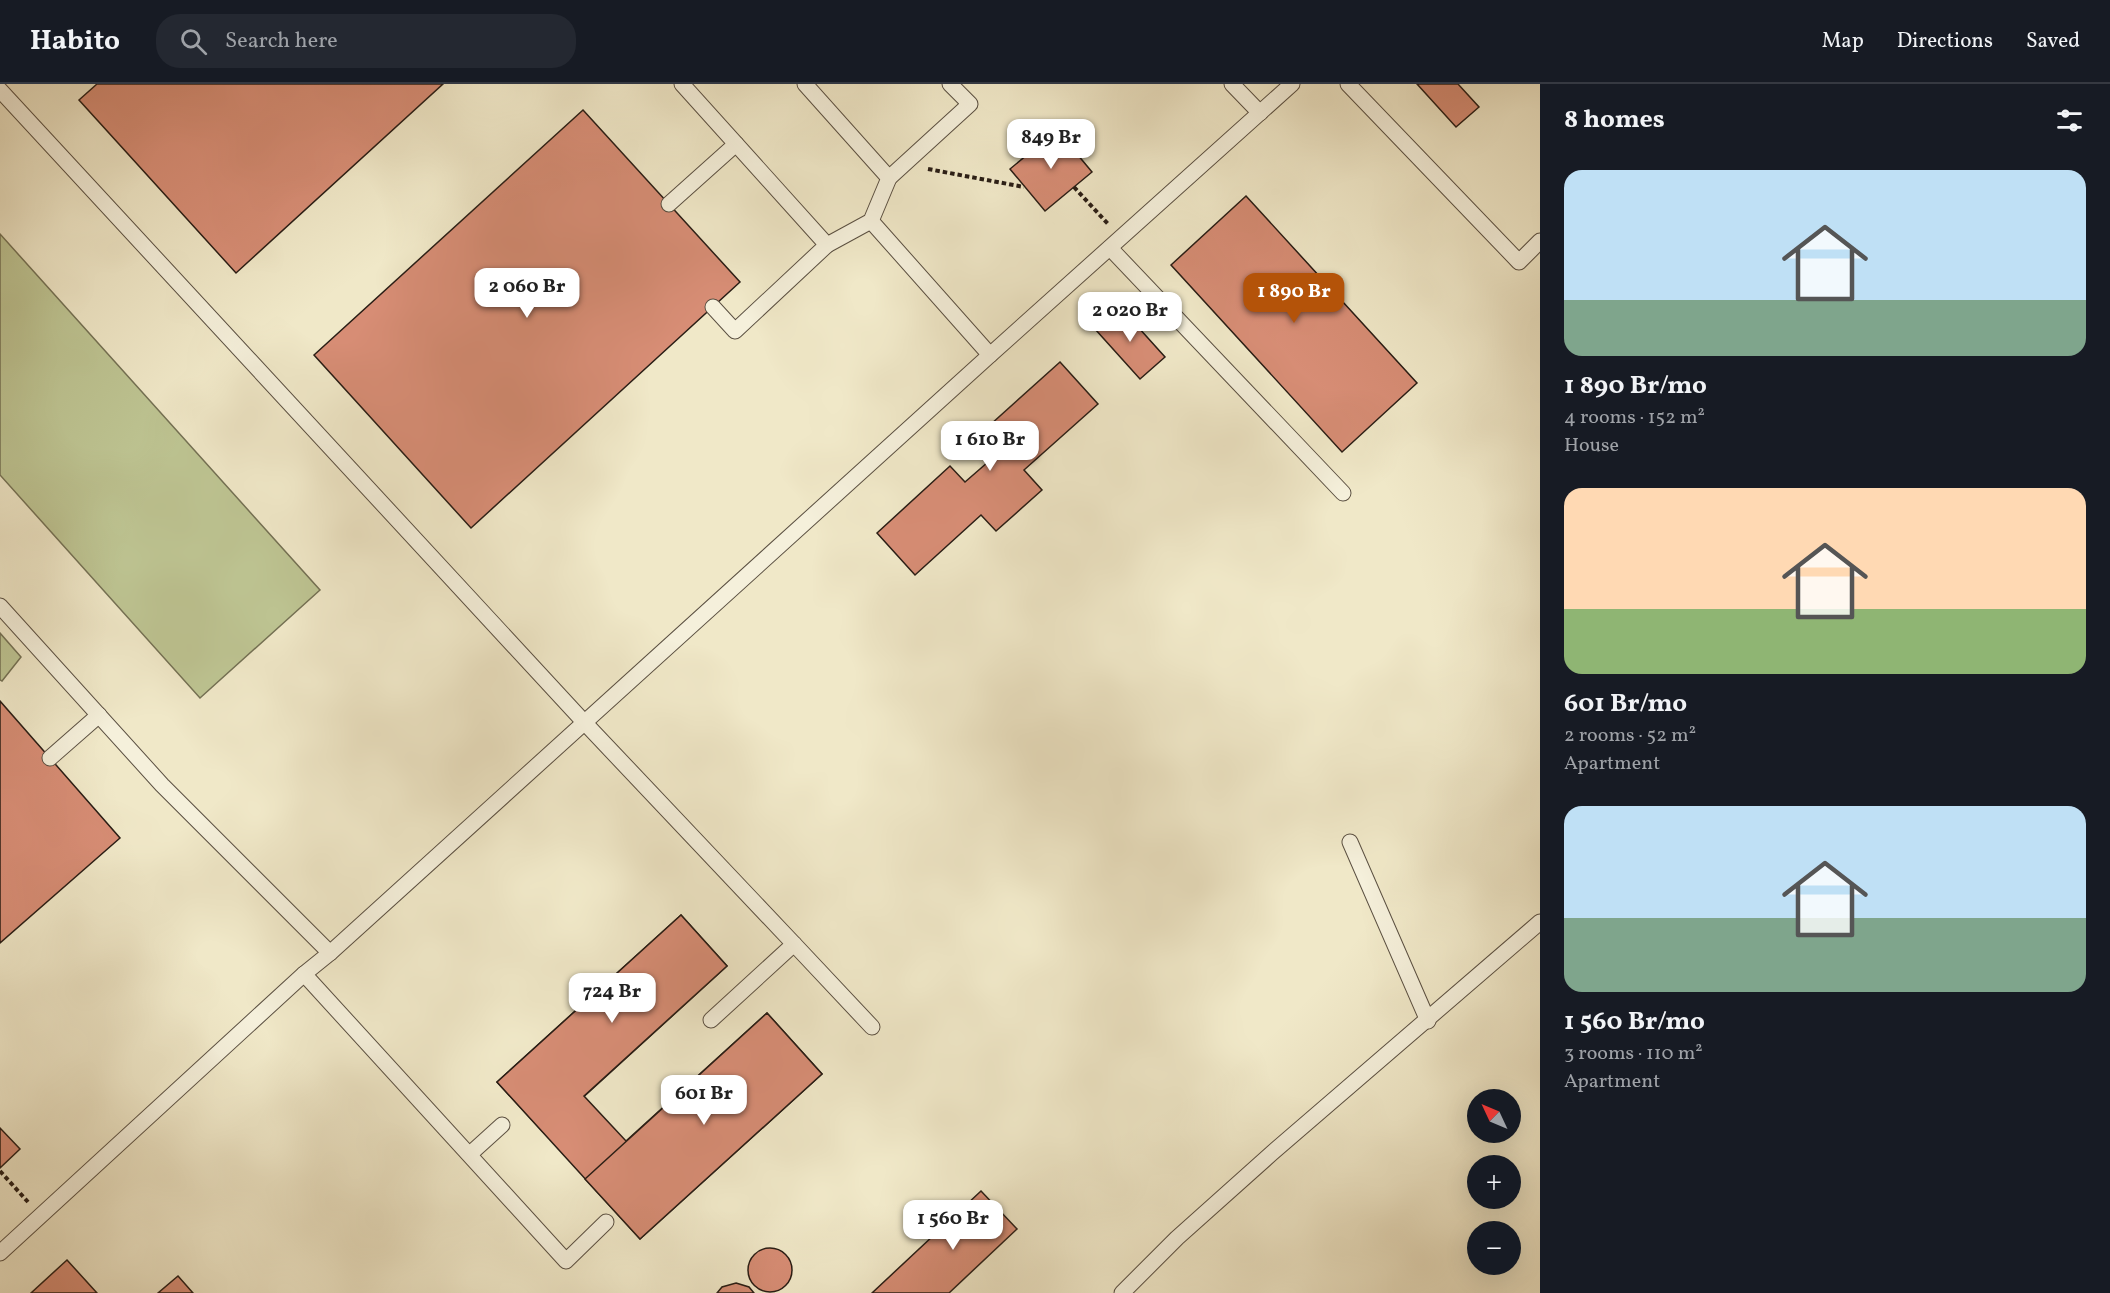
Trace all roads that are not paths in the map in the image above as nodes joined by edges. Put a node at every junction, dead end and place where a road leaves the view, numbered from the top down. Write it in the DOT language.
graph roads {
  1 [pos="682,84"];
  2 [pos="805,84"];
  3 [pos="950,84"];
  4 [pos="1232,84"];
  5 [pos="1292,84"];
  6 [pos="1348,84"];
  7 [pos="0,90"];
  8 [pos="1260,113"];
  9 [pos="736,144"];
  10 [pos="889,178"];
  11 [pos="669,204"];
  12 [pos="871,221"];
  13 [pos="1540,241"];
  14 [pos="1115,243"];
  15 [pos="827,245"];
  16 [pos="713,307"];
  17 [pos="990,355"];
  18 [pos="1342,493"];
  19 [pos="0,606"];
  20 [pos="99,715"];
  21 [pos="584,722"];
  22 [pos="50,758"];
  23 [pos="1350,842"];
  24 [pos="1540,922"];
  25 [pos="794,944"];
  26 [pos="330,953"];
  27 [pos="304,974"];
  28 [pos="711,1020"];
  29 [pos="1428,1021"];
  30 [pos="872,1027"];
  31 [pos="501,1125"];
  32 [pos="470,1154"];
  33 [pos="606,1222"];
  34 [pos="0,1253"];
  35 [pos="1122,1293"];
  1 -- 9 [label="lane"];
  2 -- 10 [label="lane"];
  3 -- 10 [label="lane"];
  4 -- 8 [label="lane"];
  5 -- 8 [label="lane"];
  6 -- 13 [label="lane"];
  7 -- 21 [label="lane"];
  8 -- 14 [label="lane"];
  9 -- 11 [label="lane"];
  9 -- 15 [label="lane"];
  10 -- 12 [label="lane"];
  12 -- 15 [label="lane"];
  12 -- 17 [label="lane"];
  14 -- 17 [label="lane"];
  14 -- 18 [label="lane"];
  15 -- 16 [label="lane"];
  17 -- 21 [label="lane"];
  19 -- 20 [label="lane"];
  20 -- 22 [label="lane"];
  20 -- 26 [label="lane"];
  21 -- 25 [label="lane"];
  21 -- 26 [label="lane"];
  23 -- 29 [label="lane"];
  24 -- 29 [label="lane"];
  25 -- 28 [label="lane"];
  25 -- 30 [label="lane"];
  26 -- 27 [label="lane"];
  27 -- 32 [label="lane"];
  27 -- 34 [label="lane"];
  29 -- 35 [label="lane"];
  31 -- 32 [label="lane"];
  32 -- 33 [label="lane"];
}
